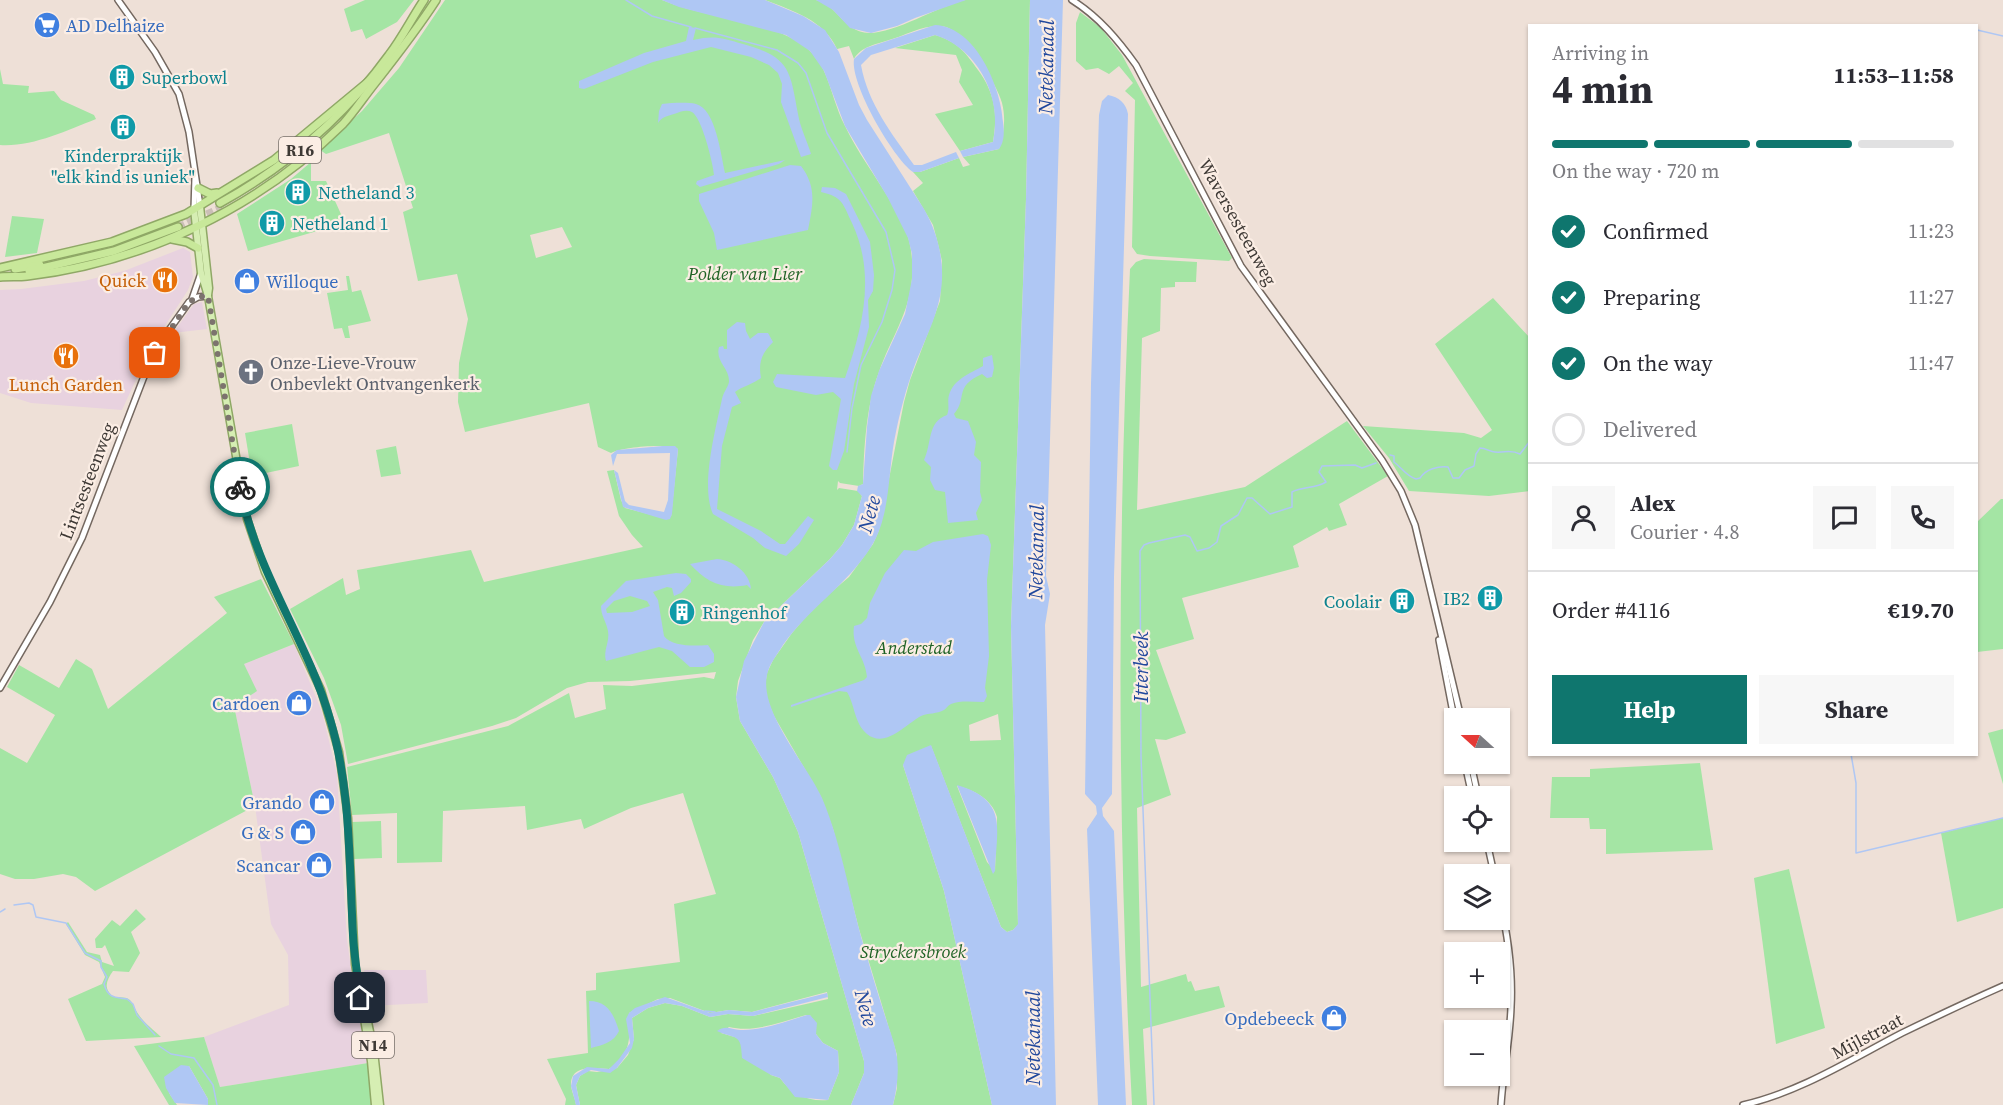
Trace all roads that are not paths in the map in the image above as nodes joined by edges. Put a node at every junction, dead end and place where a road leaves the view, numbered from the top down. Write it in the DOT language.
graph roads {
  1 [pos="118,0"];
  2 [pos="424,0"];
  3 [pos="436,0"];
  4 [pos="1074,2"];
  5 [pos="370,85"];
  6 [pos="195,177"];
  7 [pos="198,188"];
  8 [pos="223,192"];
  9 [pos="221,205"];
  10 [pos="197,207"];
  11 [pos="199,225"];
  12 [pos="172,239"];
  13 [pos="198,248"];
  14 [pos="0,269"];
  15 [pos="201,273"];
  16 [pos="0,275"];
  17 [pos="208,296"];
  18 [pos="192,299"];
  19 [pos="1437,617"];
  20 [pos="0,688"];
  21 [pos="1451,708"];
  22 [pos="1459,708"];
  23 [pos="1506,930"];
  24 [pos="2003,986"];
  25 [pos="358,987"];
  26 [pos="375,1105"];
  27 [pos="380,1105"];
  28 [pos="1501,1105"];
  29 [pos="1743,1105"];
  1 -- 6 [label="main road, N14"];
  2 -- 5 [label="highway, R16"];
  3 -- 5 [label="highway, R16"];
  4 -- 19 [label="main road, Waversesteenweg"];
  5 -- 8 [label="highway"];
  5 -- 9 [label="highway, R16"];
  5 -- 11 [label="highway"];
  6 -- 7 [label="main road, N14"];
  6 -- 10 [label="main road, N14"];
  7 -- 8 [label="highway"];
  7 -- 10 [label="main road, N14"];
  8 -- 10 [label="highway"];
  10 -- 11 [label="main road, N14"];
  10 -- 14 [label="highway"];
  11 -- 12 [label="highway"];
  11 -- 13 [label="main road, N14"];
  11 -- 17 [label="main road, N14"];
  12 -- 13 [label="highway"];
  12 -- 16 [label="highway"];
  13 -- 15 [label="main road, N14"];
  14 -- 16 [label="highway"];
  15 -- 17 [label="main road, N14"];
  15 -- 18 [label="main road, Lintsesteenweg"];
  17 -- 18 [label="main road"];
  17 -- 25 [label="main road, N14"];
  18 -- 20 [label="main road, Lintsesteenweg"];
  19 -- 21 [label="main road"];
  19 -- 22 [label="main road"];
  23 -- 28 [label="main road"];
  24 -- 29 [label="main road, Mijlstraat"];
  25 -- 26 [label="main road, N14"];
  25 -- 27 [label="main road, N14"];
}
